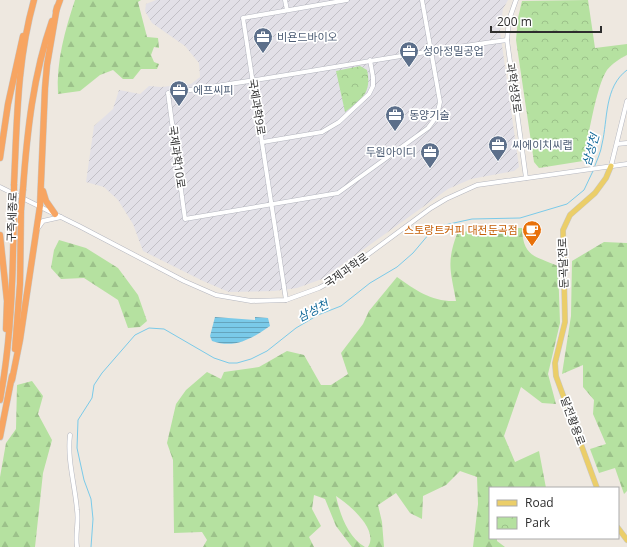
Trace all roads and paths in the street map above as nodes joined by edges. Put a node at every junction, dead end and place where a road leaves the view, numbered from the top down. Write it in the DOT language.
graph roads {
  1 [pos="34,0"];
  2 [pos="60,0"];
  3 [pos="286,0"];
  4 [pos="347,0"];
  5 [pos="422,0"];
  6 [pos="516,0"];
  7 [pos="57,7"];
  8 [pos="287,10"];
  9 [pos="29,18"];
  10 [pos="507,40"];
  11 [pos="432,50"];
  12 [pos="370,60"];
  13 [pos="253,79"];
  14 [pos="627,103"];
  15 [pos="625,123"];
  16 [pos="262,142"];
  17 [pos="627,143"];
  18 [pos="617,144"];
  19 [pos="0,158"];
  20 [pos="627,164"];
  21 [pos="611,166"];
  22 [pos="526,178"];
  23 [pos="41,184"];
  24 [pos="0,187"];
  25 [pos="272,205"];
  26 [pos="40,206"];
  27 [pos="55,214"];
  28 [pos="61,217"];
  29 [pos="36,232"];
  30 [pos="0,235"];
  31 [pos="286,300"];
  32 [pos="558,353"];
  33 [pos="4,378"];
  34 [pos="12,380"];
  35 [pos="0,400"];
  36 [pos="70,435"];
  37 [pos="0,437"];
  38 [pos="597,487"];
  39 [pos="619,529"];
  40 [pos="627,540"];
  41 [pos="76,547"];
  1 -- 9 [label="highway, 구즉세종로"];
  2 -- 7 [label="highway, 구즉세종로"];
  3 -- 8 [label="street"];
  4 -- 8 [label="street, 국제과학9로"];
  5 -- 11 [label="street"];
  6 -- 10 [label="street, 과학성장로"];
  7 -- 23 [label="highway"];
  7 -- 34 [label="highway, 구즉세종로, bridge"];
  8 -- 13 [label="street, 국제과학9로"];
  9 -- 19 [label="highway"];
  9 -- 33 [label="highway, 구즉세종로, bridge"];
  10 -- 11 [label="street"];
  10 -- 22 [label="street, 과학성장로"];
  11 -- 12 [label="street"];
  11 -- 25 [label="street"];
  12 -- 13 [label="street"];
  12 -- 16 [label="street"];
  13 -- 16 [label="street, 국제과학9로"];
  13 -- 25 [label="street, 국제과학10로"];
  14 -- 15 [label="street"];
  15 -- 18 [label="street"];
  16 -- 25 [label="street, 국제과학9로"];
  17 -- 18 [label="street"];
  18 -- 21 [label="street"];
  20 -- 21 [label="street, 국제과학로"];
  21 -- 22 [label="street, 국제과학로"];
  21 -- 32 [label="main road, 둔곡달전로"];
  22 -- 31 [label="street, 국제과학로"];
  23 -- 26 [label="highway"];
  23 -- 27 [label="highway"];
  24 -- 26 [label="street, 국제과학로"];
  25 -- 31 [label="street, 국제과학9로"];
  26 -- 27 [label="street, 국제과학로"];
  26 -- 29 [label="highway"];
  27 -- 28 [label="street, 국제과학로"];
  28 -- 29 [label="street"];
  28 -- 31 [label="street, 국제과학로"];
  29 -- 34 [label="highway"];
  30 -- 33 [label="highway"];
  32 -- 38 [label="main road, 달전황용로"];
  33 -- 35 [label="highway, 구즉세종로"];
  34 -- 37 [label="highway, 구즉세종로"];
  36 -- 41 [label="street"];
  39 -- 40 [label="main road"];
}
